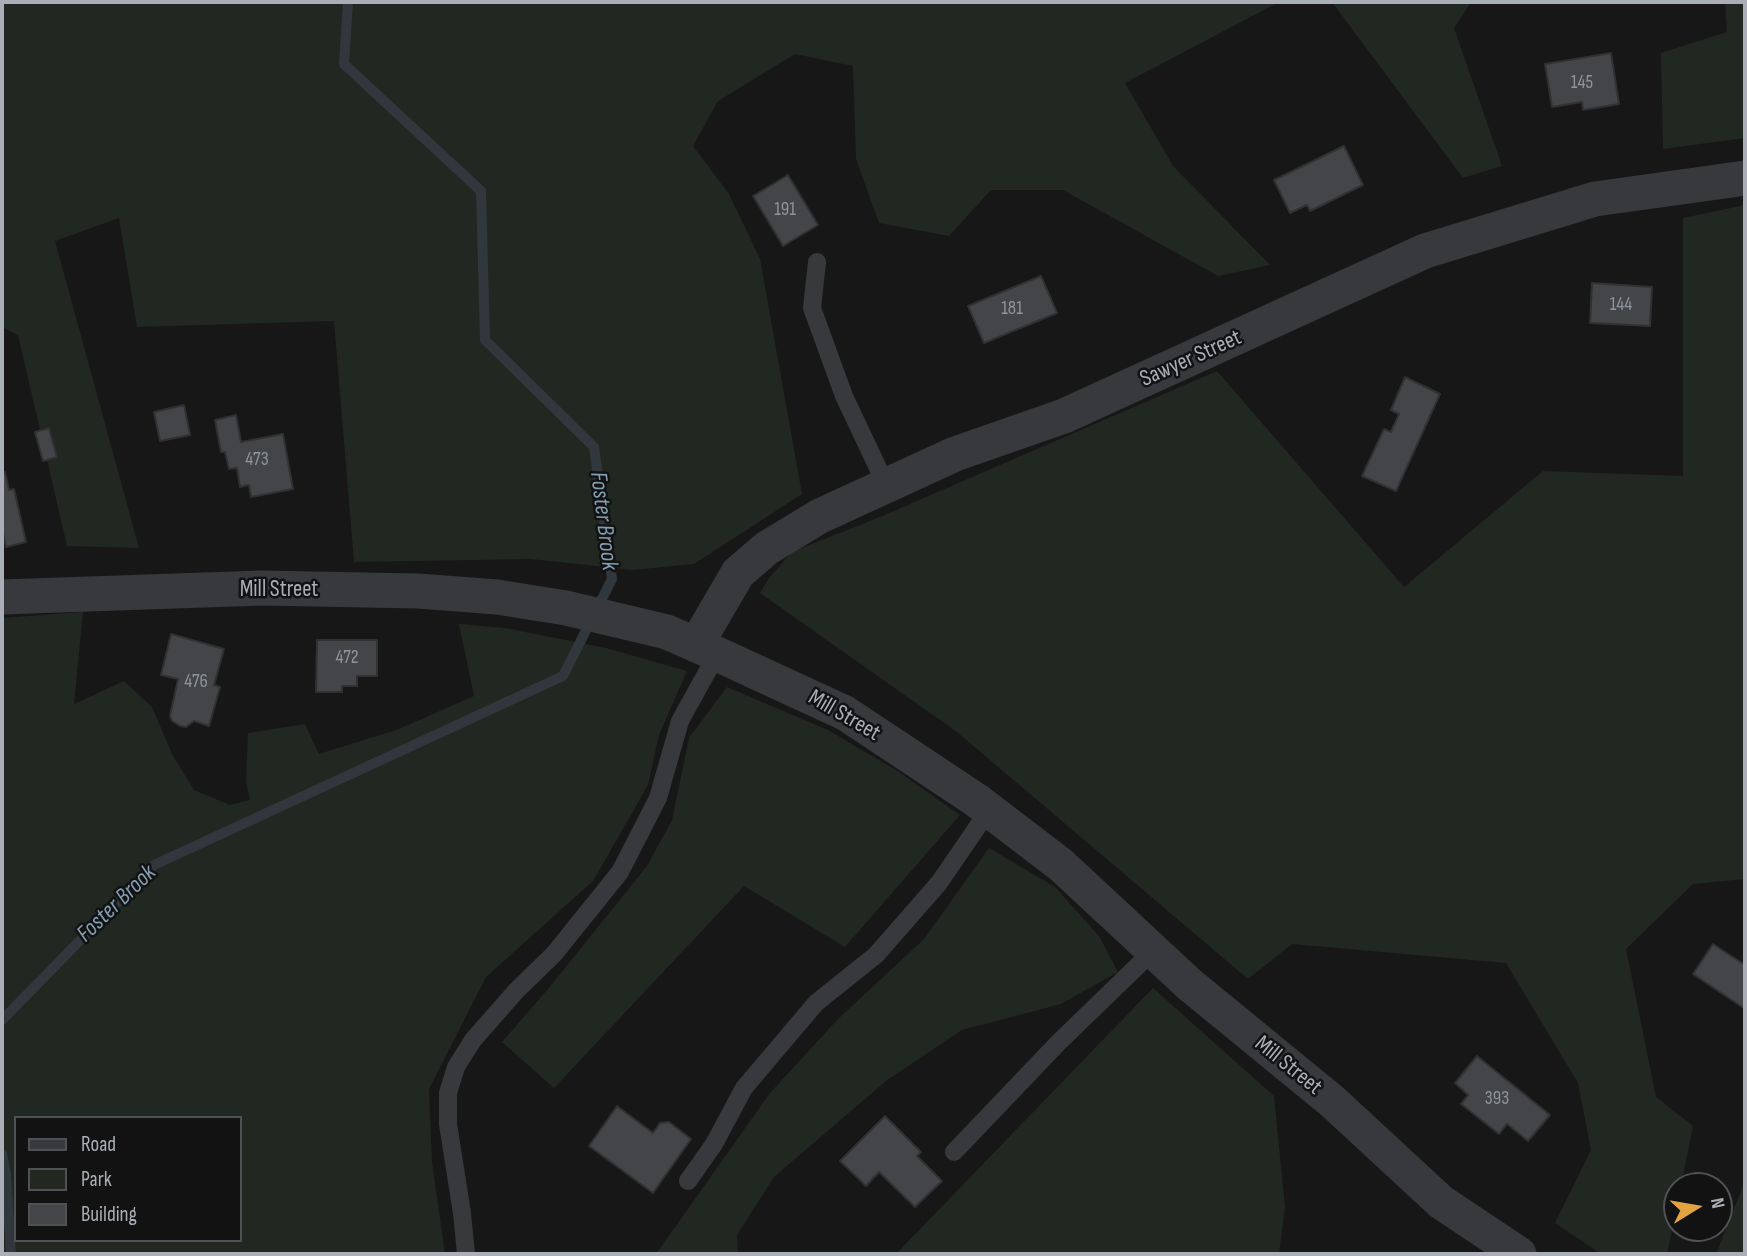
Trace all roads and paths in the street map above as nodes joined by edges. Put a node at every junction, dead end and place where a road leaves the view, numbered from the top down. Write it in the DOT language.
graph roads {
  1 [pos="1745,178"];
  2 [pos="817,262"];
  3 [pos="886,485"];
  4 [pos="2,597"];
  5 [pos="707,649"];
  6 [pos="989,810"];
  7 [pos="1153,951"];
  8 [pos="954,1152"];
  9 [pos="688,1181"];
  10 [pos="466,1254"];
  11 [pos="1519,1254"];
  1 -- 3 [label="street, Sawyer Street"];
  2 -- 3 [label="lane"];
  3 -- 5 [label="street, Sawyer Street"];
  4 -- 5 [label="street, Mill Street"];
  5 -- 6 [label="street, Mill Street"];
  5 -- 10 [label="lane"];
  6 -- 7 [label="street, Mill Street"];
  6 -- 9 [label="lane"];
  7 -- 8 [label="lane"];
  7 -- 11 [label="street, Mill Street"];
}
